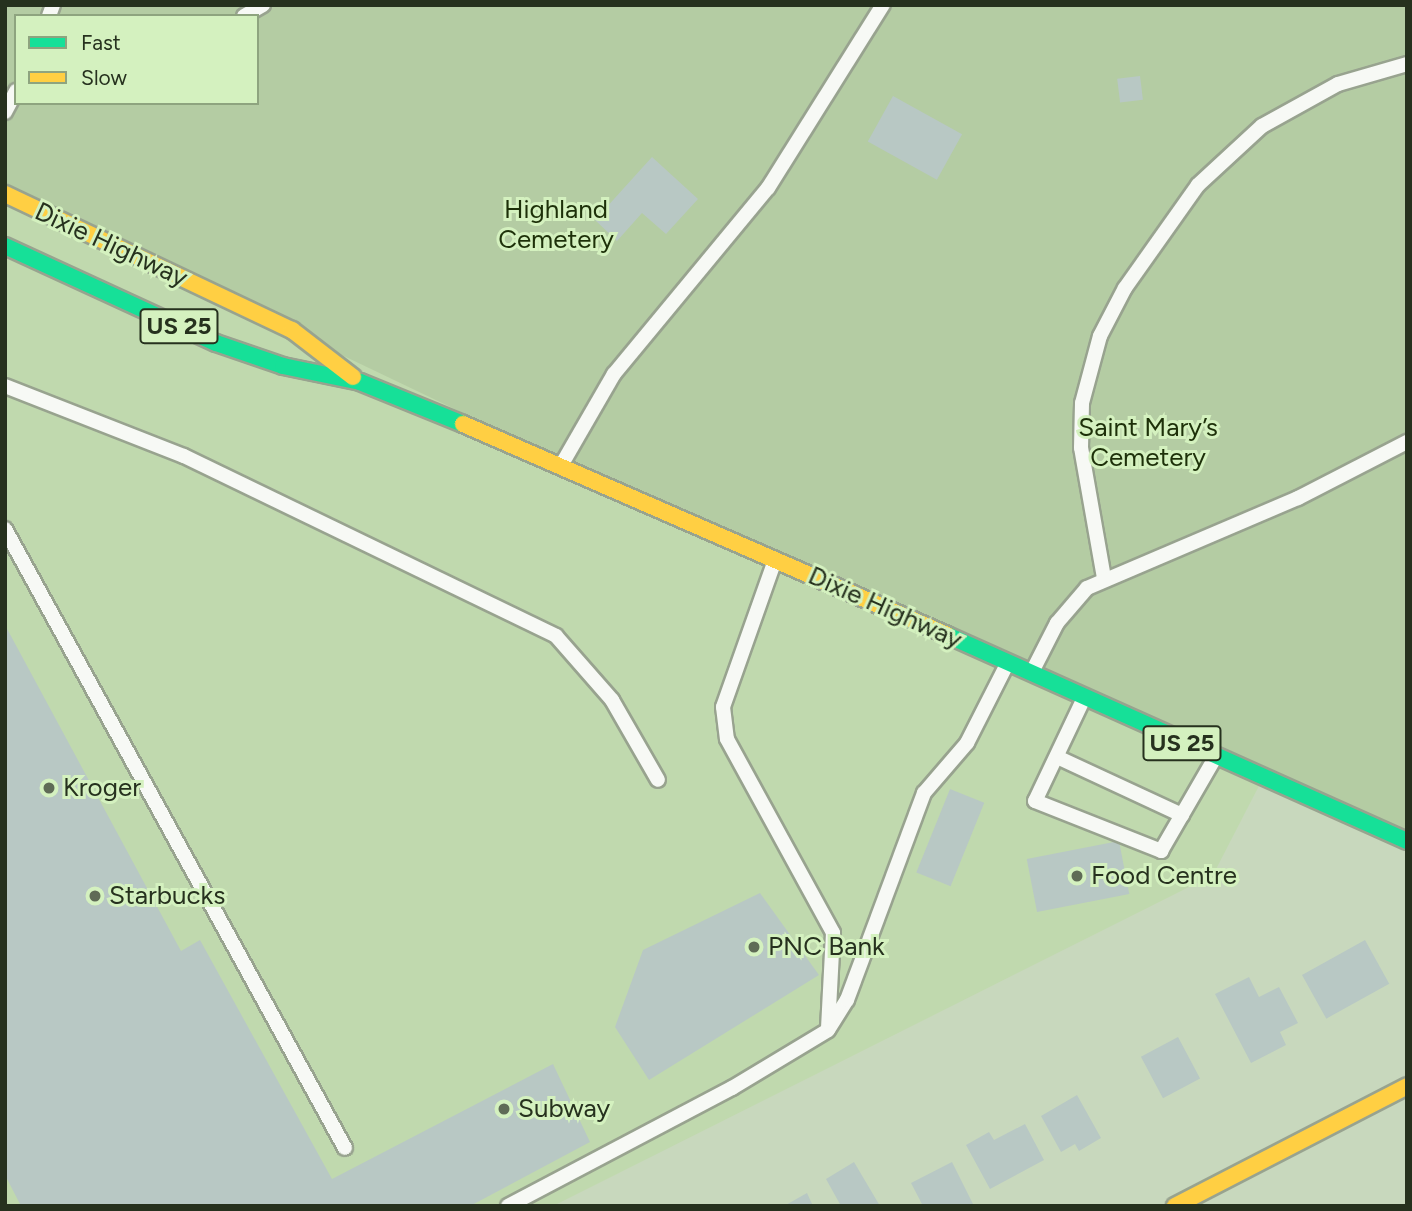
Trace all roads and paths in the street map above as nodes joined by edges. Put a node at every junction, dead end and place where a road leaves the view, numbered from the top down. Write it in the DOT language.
graph roads {
  1 [pos="263,5"];
  2 [pos="883,5"];
  3 [pos="247,14"];
  4 [pos="1407,64"];
  5 [pos="14,95"];
  6 [pos="5,112"];
  7 [pos="5,194"];
  8 [pos="5,246"];
  9 [pos="360,382"];
  10 [pos="5,386"];
  11 [pos="1406,444"];
  12 [pos="562,466"];
  13 [pos="5,529"];
  14 [pos="776,558"];
  15 [pos="1104,578"];
  16 [pos="1008,663"];
  17 [pos="1031,674"];
  18 [pos="1084,698"];
  19 [pos="1057,757"];
  20 [pos="1215,758"];
  21 [pos="658,780"];
  22 [pos="1182,815"];
  23 [pos="1407,841"];
  24 [pos="828,1030"];
  25 [pos="1407,1086"];
  26 [pos="345,1148"];
  27 [pos="508,1206"];
  28 [pos="1175,1206"];
  1 -- 3 [label="lane"];
  2 -- 12 [label="lane"];
  4 -- 15 [label="lane"];
  5 -- 6 [label="lane"];
  7 -- 9 [label="main road, Dixie Highway / US 25"];
  8 -- 9 [label="main road, Dixie Highway / US 25"];
  9 -- 12 [label="main road, Dixie Highway / US 25"];
  10 -- 21 [label="lane"];
  11 -- 15 [label="lane"];
  12 -- 14 [label="main road, Dixie Highway / US 25"];
  13 -- 26 [label="lane"];
  14 -- 16 [label="main road, Dixie Highway / US 25"];
  14 -- 24 [label="lane"];
  15 -- 17 [label="lane"];
  16 -- 17 [label="main road, Dixie Highway / US 25"];
  16 -- 24 [label="lane"];
  17 -- 18 [label="main road, Dixie Highway / US 25"];
  18 -- 19 [label="lane"];
  18 -- 20 [label="main road, Dixie Highway / US 25"];
  19 -- 22 [label="lane"];
  19 -- 22 [label="lane"];
  20 -- 22 [label="lane"];
  20 -- 23 [label="main road, Dixie Highway / US 25"];
  24 -- 27 [label="lane"];
  25 -- 28 [label="main road"];
}
